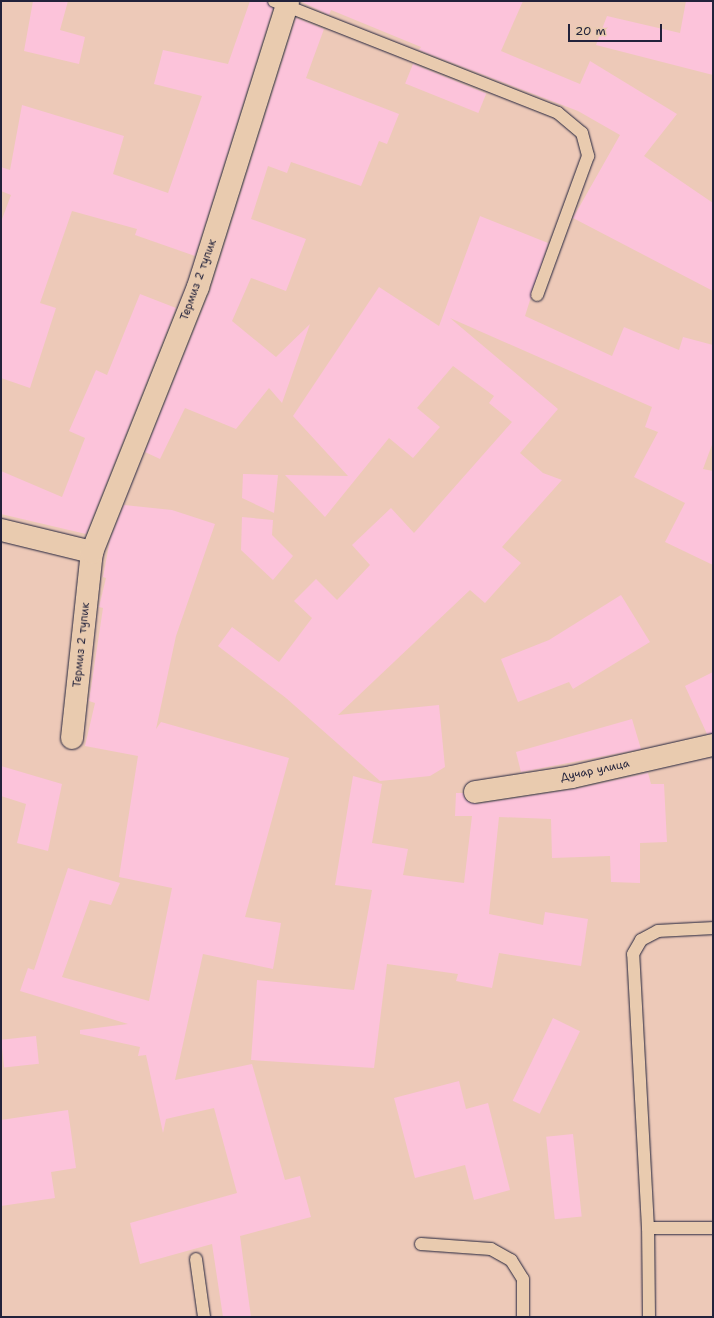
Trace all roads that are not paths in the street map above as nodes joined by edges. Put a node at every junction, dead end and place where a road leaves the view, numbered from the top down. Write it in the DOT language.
graph roads {
  1 [pos="283,2"];
  2 [pos="537,296"];
  3 [pos="2,536"];
  4 [pos="92,552"];
  5 [pos="72,738"];
  6 [pos="713,745"];
  7 [pos="475,792"];
  8 [pos="713,928"];
  9 [pos="648,1228"];
  10 [pos="713,1228"];
  11 [pos="421,1244"];
  12 [pos="196,1258"];
  13 [pos="204,1317"];
  14 [pos="523,1317"];
  15 [pos="649,1317"];
  1 -- 2 [label="lane"];
  1 -- 4 [label="street, Термиз 2 тупик"];
  3 -- 4 [label="street"];
  4 -- 5 [label="street, Термиз 2 тупик"];
  6 -- 7 [label="street, Дучар улица"];
  8 -- 9 [label="lane"];
  9 -- 10 [label="lane"];
  9 -- 15 [label="lane"];
  11 -- 14 [label="lane"];
  12 -- 13 [label="lane"];
}
